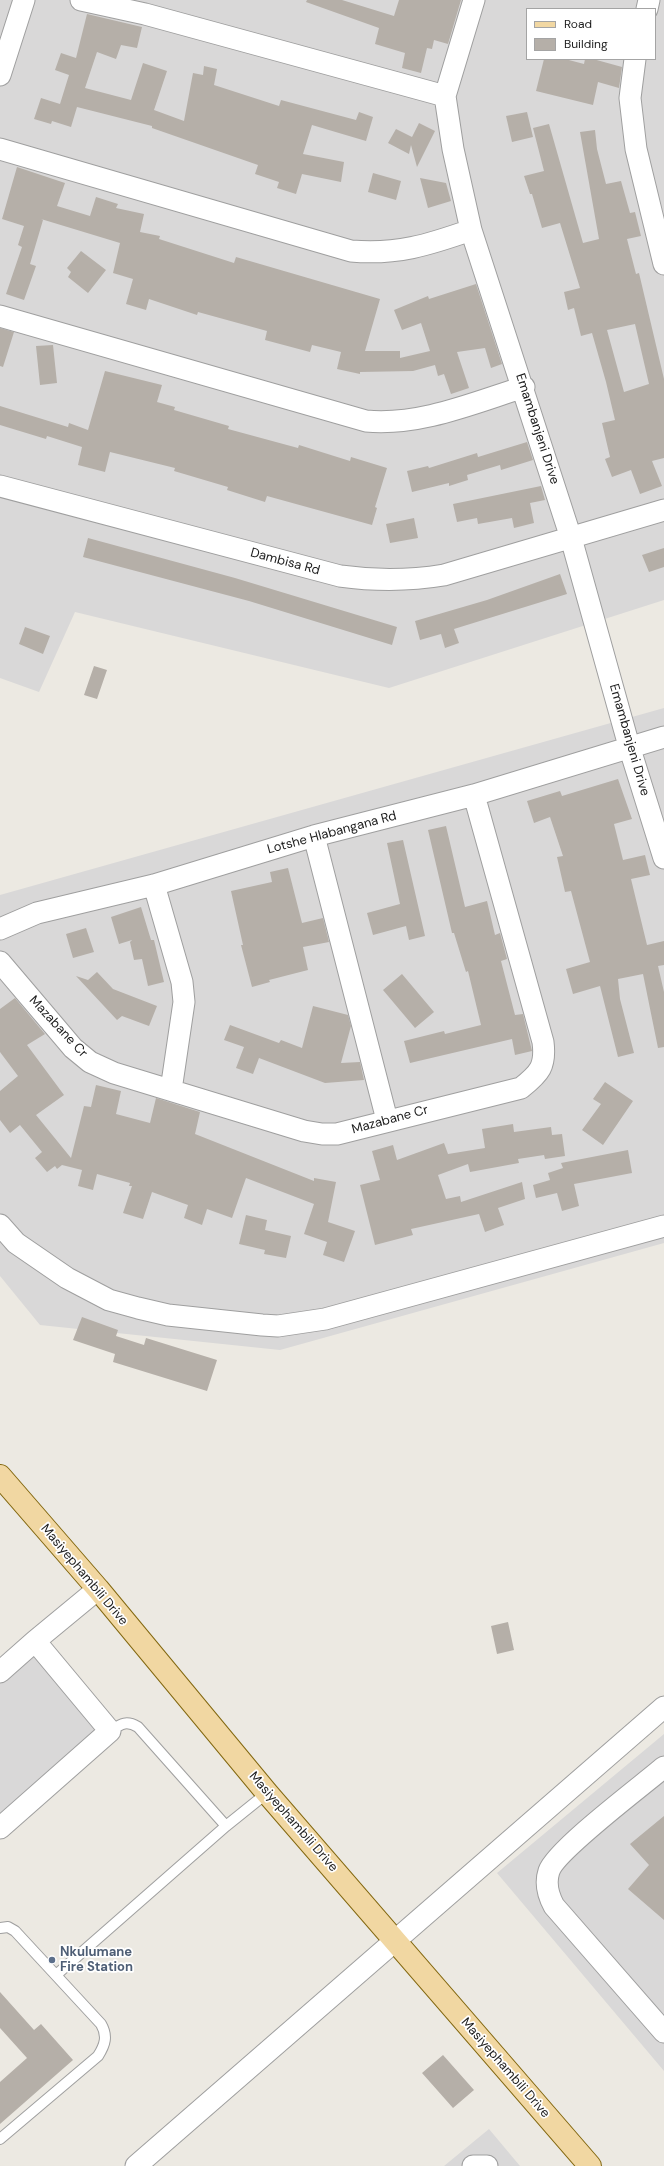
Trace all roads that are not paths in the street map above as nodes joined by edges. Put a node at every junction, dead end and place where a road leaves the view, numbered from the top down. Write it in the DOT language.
graph roads {
  1 [pos="24,0"];
  2 [pos="81,0"];
  3 [pos="474,0"];
  4 [pos="661,0"];
  5 [pos="664,1"];
  6 [pos="635,60"];
  7 [pos="0,75"];
  8 [pos="445,96"];
  9 [pos="0,149"];
  10 [pos="471,230"];
  11 [pos="664,264"];
  12 [pos="0,316"];
  13 [pos="524,387"];
  14 [pos="0,486"];
  15 [pos="664,510"];
  16 [pos="571,538"];
  17 [pos="664,737"];
  18 [pos="629,746"];
  19 [pos="474,795"];
  20 [pos="314,836"];
  21 [pos="664,858"];
  22 [pos="154,884"];
  23 [pos="0,928"];
  24 [pos="0,962"];
  25 [pos="172,1090"];
  26 [pos="387,1120"];
  27 [pos="0,1225"];
  28 [pos="664,1226"];
  29 [pos="0,1476"];
  30 [pos="98,1589"];
  31 [pos="35,1642"];
  32 [pos="0,1672"];
  33 [pos="664,1707"];
  34 [pos="110,1731"];
  35 [pos="664,1767"];
  36 [pos="267,1793"];
  37 [pos="226,1826"];
  38 [pos="0,1828"];
  39 [pos="0,1928"];
  40 [pos="396,1940"];
  41 [pos="56,1976"];
  42 [pos="664,2032"];
  43 [pos="0,2139"];
  44 [pos="136,2166"];
  45 [pos="472,2166"];
  46 [pos="487,2166"];
  47 [pos="590,2166"];
  1 -- 7 [label="street"];
  2 -- 8 [label="street"];
  3 -- 8 [label="street, Emambanjeni Drive"];
  4 -- 5 [label="street"];
  6 -- 11 [label="street"];
  8 -- 10 [label="street, Emambanjeni Drive"];
  9 -- 10 [label="street"];
  10 -- 13 [label="street, Emambanjeni Drive"];
  12 -- 13 [label="street"];
  13 -- 16 [label="street, Emambanjeni Drive"];
  14 -- 16 [label="street, Dambisa Rd"];
  15 -- 16 [label="street, Dambisa Rd"];
  16 -- 18 [label="street, Emambanjeni Drive"];
  17 -- 18 [label="street, Lotshe Hlabangana Rd"];
  18 -- 19 [label="street, Lotshe Hlabangana Rd"];
  18 -- 21 [label="street, Emambanjeni Drive"];
  19 -- 20 [label="street, Lotshe Hlabangana Rd"];
  19 -- 26 [label="street, Mazabane Cr"];
  20 -- 22 [label="street, Lotshe Hlabangana Rd"];
  20 -- 26 [label="street"];
  22 -- 23 [label="street, Lotshe Hlabangana Rd"];
  22 -- 25 [label="street"];
  24 -- 25 [label="street, Mazabane Cr"];
  25 -- 26 [label="street, Mazabane Cr"];
  27 -- 28 [label="street"];
  29 -- 30 [label="main road, Masiyephambili Drive"];
  30 -- 31 [label="street"];
  30 -- 36 [label="main road, Masiyephambili Drive"];
  31 -- 32 [label="street"];
  31 -- 34 [label="street"];
  33 -- 40 [label="street"];
  34 -- 37 [label="lane"];
  34 -- 38 [label="street"];
  35 -- 42 [label="street"];
  36 -- 37 [label="lane"];
  36 -- 40 [label="main road, Masiyephambili Drive"];
  37 -- 41 [label="lane"];
  39 -- 41 [label="lane"];
  40 -- 44 [label="street"];
  40 -- 47 [label="main road, Masiyephambili Drive"];
  41 -- 43 [label="lane"];
  45 -- 46 [label="street"];
}
